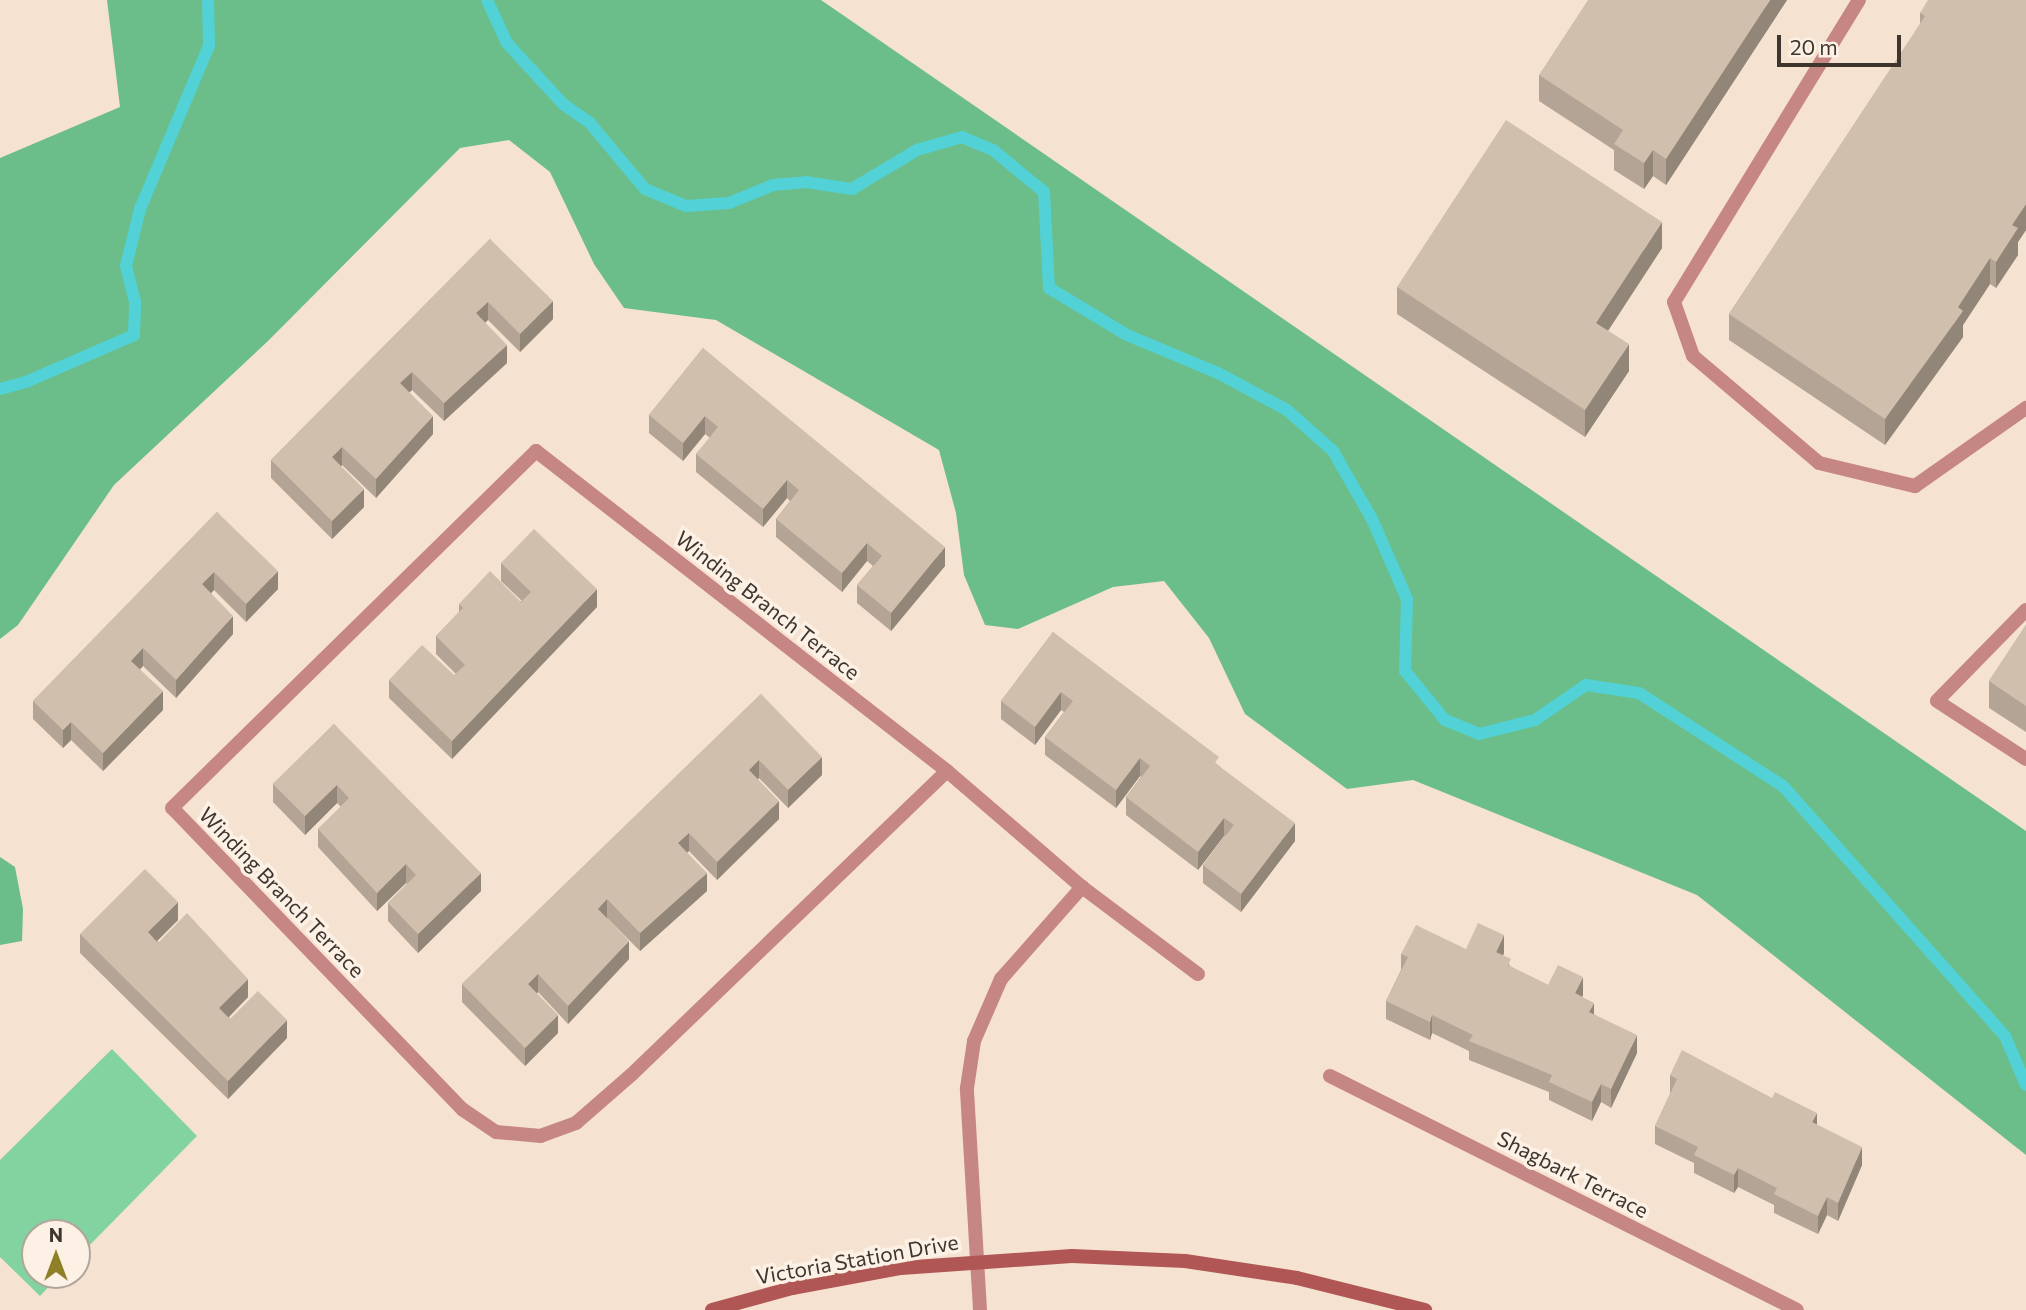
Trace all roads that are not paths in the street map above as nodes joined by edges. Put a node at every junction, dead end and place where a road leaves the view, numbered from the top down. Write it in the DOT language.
graph roads {
  1 [pos="1859,0"];
  2 [pos="2026,408"];
  3 [pos="2026,610"];
  4 [pos="2026,759"];
  5 [pos="947,771"];
  6 [pos="1082,887"];
  7 [pos="1198,974"];
  8 [pos="1330,1076"];
  9 [pos="976,1260"];
  10 [pos="712,1310"];
  11 [pos="980,1310"];
  12 [pos="1425,1310"];
  13 [pos="1797,1310"];
  1 -- 2 [label="street"];
  3 -- 4 [label="street"];
  5 -- 5 [label="street, Winding Branch Terrace"];
  5 -- 6 [label="street, Winding Branch Terrace"];
  6 -- 7 [label="street, Winding Branch Terrace"];
  6 -- 9 [label="street"];
  8 -- 13 [label="street, Shagbark Terrace"];
  9 -- 10 [label="street, Victoria Station Drive"];
  9 -- 11 [label="street"];
  9 -- 12 [label="street, Victoria Station Drive"];
}
